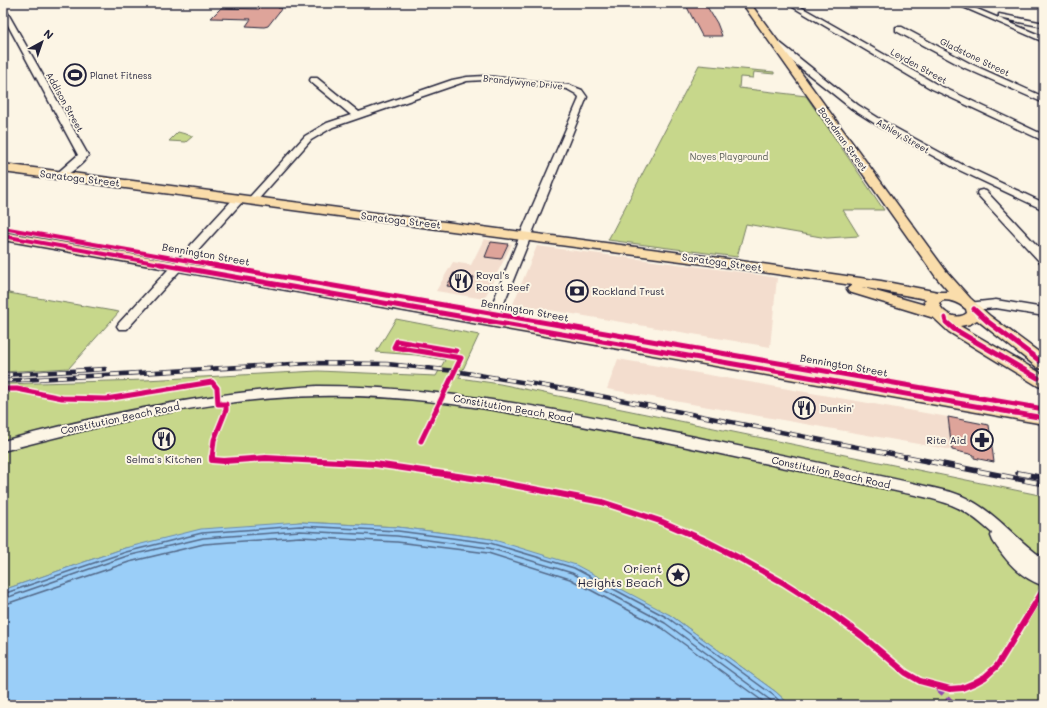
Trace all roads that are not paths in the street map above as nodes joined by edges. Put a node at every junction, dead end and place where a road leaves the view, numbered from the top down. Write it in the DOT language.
graph roads {
  1 [pos="746,3"];
  2 [pos="789,3"];
  3 [pos="956,3"];
  4 [pos="3,10"];
  5 [pos="973,10"];
  6 [pos="1044,25"];
  7 [pos="899,29"];
  8 [pos="1044,40"];
  9 [pos="776,44"];
  10 [pos="790,65"];
  11 [pos="804,66"];
  12 [pos="314,80"];
  13 [pos="1044,100"];
  14 [pos="357,115"];
  15 [pos="1044,138"];
  16 [pos="3,168"];
  17 [pos="59,176"];
  18 [pos="982,192"];
  19 [pos="245,200"];
  20 [pos="1044,207"];
  21 [pos="3,228"];
  22 [pos="3,236"];
  23 [pos="525,236"];
  24 [pos="1044,260"];
  25 [pos="179,263"];
  26 [pos="798,273"];
  27 [pos="941,274"];
  28 [pos="940,296"];
  29 [pos="970,305"];
  30 [pos="1044,312"];
  31 [pos="942,316"];
  32 [pos="492,318"];
  33 [pos="123,326"];
  34 [pos="711,356"];
  35 [pos="1044,364"];
  36 [pos="1044,382"];
  37 [pos="1044,409"];
  38 [pos="1044,418"];
  39 [pos="3,446"];
  40 [pos="990,521"];
  41 [pos="1044,568"];
  42 [pos="1044,580"];
  1 -- 9 [label="main road, Boardman Street"];
  2 -- 15 [label="street, Leyden Street"];
  3 -- 5 [label="street"];
  4 -- 17 [label="street, Addison Street"];
  5 -- 6 [label="street"];
  5 -- 8 [label="street"];
  7 -- 13 [label="street, Gladstone Street"];
  9 -- 10 [label="main road, Boardman Street"];
  9 -- 11 [label="street, Ashley Street"];
  10 -- 11 [label="street"];
  10 -- 27 [label="main road, Boardman Street"];
  11 -- 20 [label="street, Ashley Street"];
  12 -- 14 [label="street"];
  14 -- 19 [label="street, Brandywyne Drive"];
  14 -- 23 [label="street, Brandywyne Drive"];
  16 -- 17 [label="main road, Saratoga Street"];
  17 -- 19 [label="main road, Saratoga Street"];
  18 -- 24 [label="street"];
  19 -- 23 [label="main road, Saratoga Street"];
  19 -- 25 [label="street, Brandywyne Drive"];
  21 -- 25 [label="main road, Bennington Street"];
  22 -- 25 [label="main road, Bennington Street"];
  23 -- 26 [label="main road, Saratoga Street"];
  23 -- 32 [label="street, Brandywyne Drive"];
  25 -- 32 [label="main road, Bennington Street"];
  25 -- 33 [label="street, Brandywyne Drive"];
  26 -- 28 [label="main road, Saratoga Street"];
  26 -- 31 [label="main road, Saratoga Street"];
  27 -- 28 [label="main road"];
  27 -- 29 [label="main road, Boardman Street"];
  28 -- 29 [label="main road, Saratoga Street"];
  28 -- 31 [label="main road"];
  29 -- 30 [label="street"];
  29 -- 31 [label="main road"];
  29 -- 35 [label="main road"];
  31 -- 36 [label="main road, Saratoga Street"];
  32 -- 34 [label="main road, Bennington Street"];
  34 -- 37 [label="main road, Bennington Street"];
  34 -- 38 [label="main road, Bennington Street"];
  39 -- 40 [label="street, Constitution Beach Road"];
  40 -- 41 [label="street, Constitution Beach Road"];
  40 -- 42 [label="street, Constitution Beach Road"];
}
